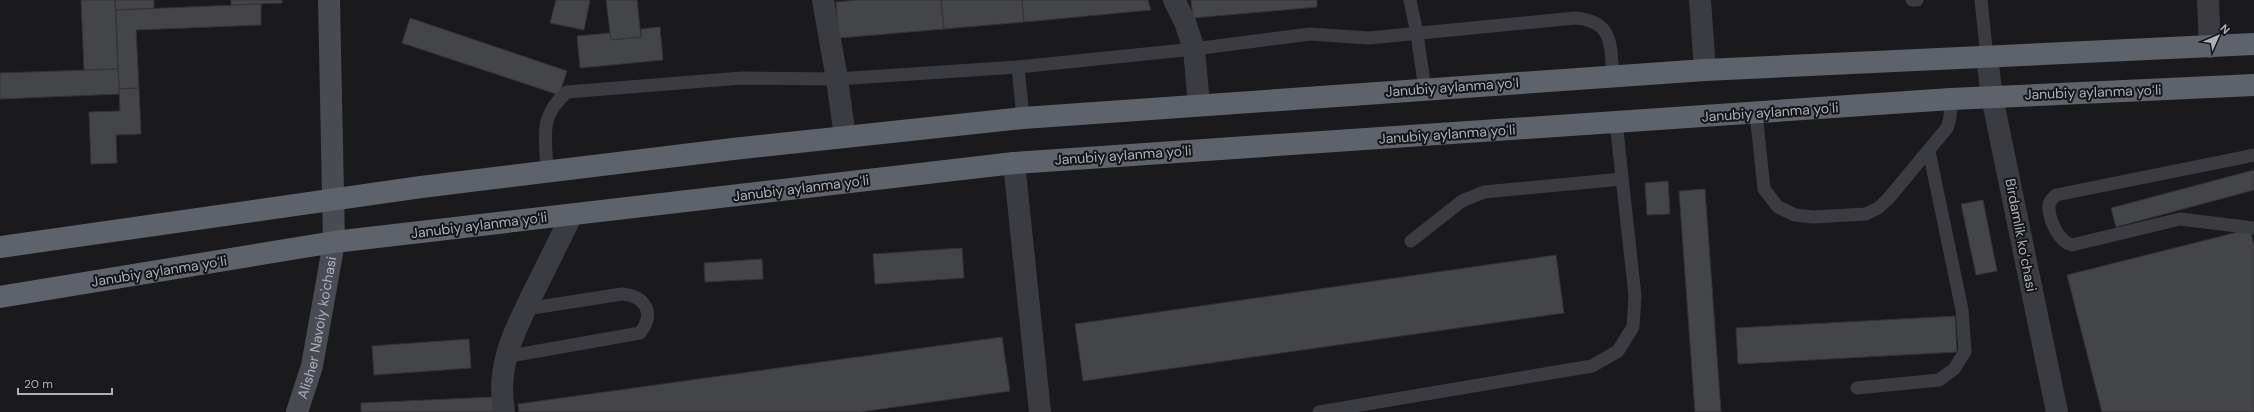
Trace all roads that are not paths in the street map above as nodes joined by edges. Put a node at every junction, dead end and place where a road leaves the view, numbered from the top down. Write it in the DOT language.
graph roads {
  1 [pos="329,0"];
  2 [pos="823,0"];
  3 [pos="1174,0"];
  4 [pos="1410,0"];
  5 [pos="1700,0"];
  6 [pos="1912,0"];
  7 [pos="1917,0"];
  8 [pos="1980,0"];
  9 [pos="2208,0"];
  10 [pos="1417,34"];
  11 [pos="2254,44"];
  12 [pos="2210,47"];
  13 [pos="1194,49"];
  14 [pos="1987,57"];
  15 [pos="1018,67"];
  16 [pos="1705,70"];
  17 [pos="1613,76"];
  18 [pos="837,79"];
  19 [pos="2254,85"];
  20 [pos="1425,89"];
  21 [pos="1992,96"];
  22 [pos="1951,99"];
  23 [pos="1199,105"];
  24 [pos="1756,113"];
  25 [pos="1023,118"];
  26 [pos="1616,122"];
  27 [pos="845,137"];
  28 [pos="1929,151"];
  29 [pos="2254,155"];
  30 [pos="1014,163"];
  31 [pos="547,171"];
  32 [pos="1622,180"];
  33 [pos="333,200"];
  34 [pos="572,215"];
  35 [pos="2254,228"];
  36 [pos="1411,241"];
  37 [pos="334,242"];
  38 [pos="0,247"];
  39 [pos="0,297"];
  40 [pos="526,309"];
  41 [pos="505,357"];
  42 [pos="1857,388"];
  43 [pos="297,412"];
  44 [pos="504,412"];
  45 [pos="1040,412"];
  46 [pos="1319,412"];
  47 [pos="2057,412"];
  1 -- 33 [label="main road, Alisher Navoiy ko'chasi"];
  2 -- 18 [label="street"];
  3 -- 13 [label="street"];
  4 -- 10 [label="lane"];
  5 -- 16 [label="street"];
  6 -- 7 [label="lane"];
  8 -- 14 [label="lane"];
  9 -- 12 [label="street"];
  10 -- 13 [label="lane"];
  10 -- 17 [label="lane"];
  10 -- 20 [label="lane"];
  11 -- 12 [label="highway"];
  12 -- 14 [label="highway"];
  13 -- 15 [label="lane"];
  13 -- 23 [label="street"];
  14 -- 16 [label="highway"];
  14 -- 21 [label="street, Birdamlik koʻchasi"];
  15 -- 18 [label="lane"];
  15 -- 25 [label="lane"];
  16 -- 17 [label="highway, Janubiy aylanma yoʻl"];
  17 -- 20 [label="highway, Janubiy aylanma yoʻl"];
  18 -- 27 [label="street"];
  18 -- 31 [label="lane"];
  19 -- 21 [label="highway, Janubiy aylanma yoʻli"];
  20 -- 23 [label="highway, Janubiy aylanma yoʻl"];
  21 -- 22 [label="highway, Janubiy aylanma yoʻli"];
  21 -- 47 [label="street, Birdamlik koʻchasi"];
  22 -- 24 [label="highway, Janubiy aylanma yoʻli"];
  22 -- 28 [label="lane"];
  23 -- 25 [label="highway"];
  24 -- 26 [label="highway, Janubiy aylanma yoʻli"];
  24 -- 28 [label="lane"];
  25 -- 27 [label="highway"];
  26 -- 30 [label="highway, Janubiy aylanma yoʻli"];
  26 -- 32 [label="lane"];
  27 -- 31 [label="highway"];
  28 -- 42 [label="lane"];
  29 -- 35 [label="lane"];
  30 -- 34 [label="highway, Janubiy aylanma yoʻli"];
  30 -- 45 [label="street"];
  31 -- 33 [label="highway"];
  32 -- 36 [label="lane"];
  32 -- 46 [label="lane"];
  33 -- 37 [label="main road, Alisher Navoiy ko'chasi"];
  33 -- 38 [label="highway"];
  34 -- 37 [label="highway, Janubiy aylanma yoʻli"];
  34 -- 40 [label="street"];
  37 -- 39 [label="highway, Janubiy aylanma yoʻli"];
  37 -- 43 [label="main road, Alisher Navoiy ko'chasi"];
  40 -- 41 [label="street"];
  40 -- 41 [label="lane"];
  41 -- 44 [label="street"];
}
